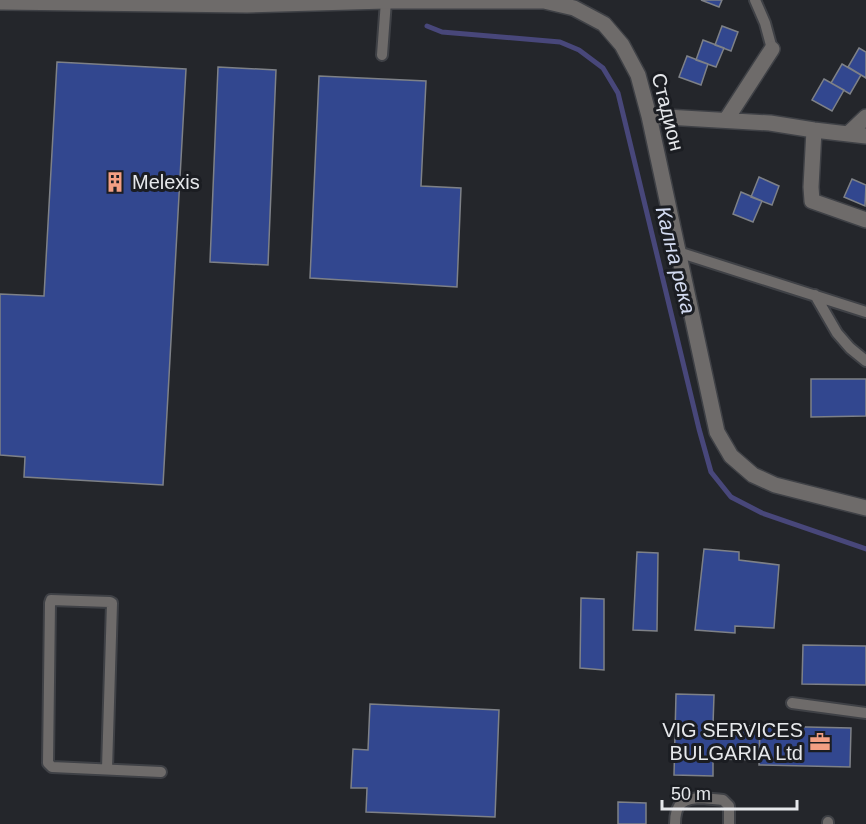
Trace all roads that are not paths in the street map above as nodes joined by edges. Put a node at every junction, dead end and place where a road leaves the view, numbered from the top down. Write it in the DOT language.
graph roads {
  1 [pos="755,0"];
  2 [pos="386,1"];
  3 [pos="0,2"];
  4 [pos="179,2"];
  5 [pos="772,49"];
  6 [pos="382,55"];
  7 [pos="649,116"];
  8 [pos="866,117"];
  9 [pos="726,120"];
  10 [pos="814,130"];
  11 [pos="848,134"];
  12 [pos="866,136"];
  13 [pos="866,220"];
  14 [pos="678,252"];
  15 [pos="815,296"];
  16 [pos="866,312"];
  17 [pos="866,361"];
  18 [pos="866,508"];
  19 [pos="792,703"];
  20 [pos="866,713"];
  21 [pos="107,769"];
  22 [pos="161,772"];
  23 [pos="675,824"];
  24 [pos="729,824"];
  1 -- 5 [label="lane"];
  2 -- 4 [label="street, Стадион"];
  2 -- 6 [label="lane"];
  2 -- 7 [label="street, Стадион"];
  3 -- 4 [label="street, Стадион"];
  5 -- 9 [label="street"];
  7 -- 9 [label="street"];
  7 -- 14 [label="street, Стадион"];
  8 -- 11 [label="street"];
  9 -- 10 [label="street"];
  10 -- 11 [label="street"];
  10 -- 13 [label="street"];
  11 -- 12 [label="street"];
  14 -- 15 [label="lane"];
  14 -- 18 [label="street, Стадион"];
  15 -- 16 [label="lane"];
  15 -- 17 [label="lane"];
  19 -- 20 [label="lane"];
  21 -- 21 [label="lane"];
  21 -- 22 [label="lane"];
  23 -- 24 [label="lane"];
}
